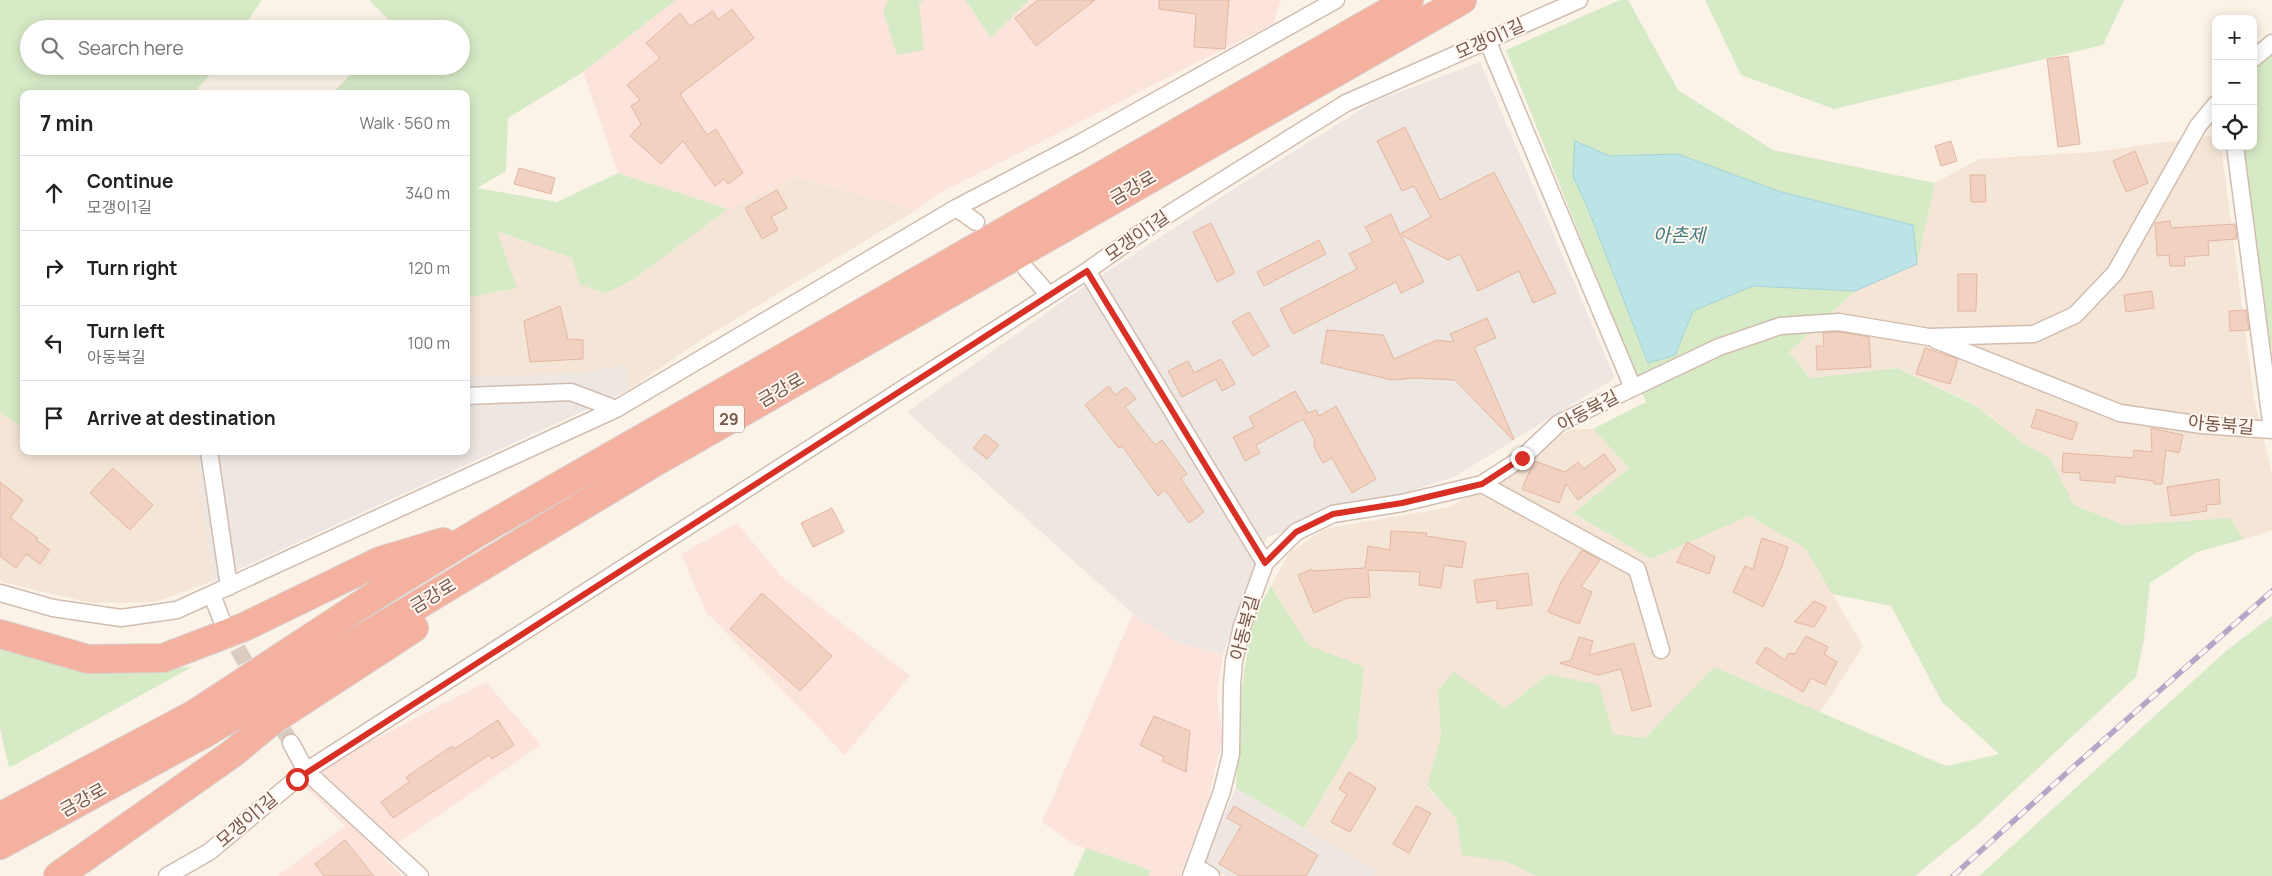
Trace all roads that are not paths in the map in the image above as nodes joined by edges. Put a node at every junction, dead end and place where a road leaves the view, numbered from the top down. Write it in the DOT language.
graph roads {
  1 [pos="1336,0"];
  2 [pos="1409,0"];
  3 [pos="1462,0"];
  4 [pos="1580,0"];
  5 [pos="1487,40"];
  6 [pos="2272,43"];
  7 [pos="2257,56"];
  8 [pos="2215,105"];
  9 [pos="2236,150"];
  10 [pos="956,208"];
  11 [pos="976,222"];
  12 [pos="1026,269"];
  13 [pos="1087,271"];
  14 [pos="1049,295"];
  15 [pos="1929,338"];
  16 [pos="1633,388"];
  17 [pos="470,396"];
  18 [pos="616,409"];
  19 [pos="210,455"];
  20 [pos="655,462"];
  21 [pos="1482,484"];
  22 [pos="482,530"];
  23 [pos="1265,563"];
  24 [pos="229,587"];
  25 [pos="0,593"];
  26 [pos="212,595"];
  27 [pos="223,623"];
  28 [pos="0,634"];
  29 [pos="1661,650"];
  30 [pos="291,743"];
  31 [pos="306,771"];
  32 [pos="0,817"];
  33 [pos="0,845"];
  34 [pos="1193,871"];
  35 [pos="58,876"];
  36 [pos="167,876"];
  37 [pos="420,876"];
  38 [pos="1211,876"];
  1 -- 10 [label="street"];
  2 -- 22 [label="highway, 금강로 / 29"];
  3 -- 20 [label="highway, 금강로 / 29"];
  4 -- 5 [label="street, 모갱이1길"];
  5 -- 13 [label="street, 모갱이1길"];
  5 -- 16 [label="street"];
  6 -- 7 [label="street"];
  8 -- 15 [label="street, 아동북길"];
  9 -- 15 [label="street, 아동북길"];
  10 -- 11 [label="street"];
  10 -- 18 [label="street"];
  12 -- 14 [label="street"];
  13 -- 14 [label="street, 모갱이1길"];
  13 -- 23 [label="street"];
  14 -- 31 [label="street, 모갱이1길"];
  15 -- 16 [label="street, 아동북길"];
  16 -- 21 [label="street, 아동북길"];
  17 -- 18 [label="street"];
  18 -- 24 [label="street"];
  19 -- 24 [label="street"];
  20 -- 33 [label="highway, 금강로 / 29"];
  20 -- 35 [label="highway"];
  21 -- 23 [label="street, 아동북길"];
  21 -- 29 [label="street"];
  22 -- 28 [label="highway"];
  22 -- 32 [label="highway, 금강로 / 29"];
  23 -- 34 [label="street, 아동북길"];
  24 -- 26 [label="street"];
  25 -- 26 [label="street"];
  26 -- 27 [label="street"];
  30 -- 31 [label="street"];
  31 -- 36 [label="street, 모갱이1길"];
  31 -- 37 [label="street"];
  34 -- 38 [label="street"];
}
